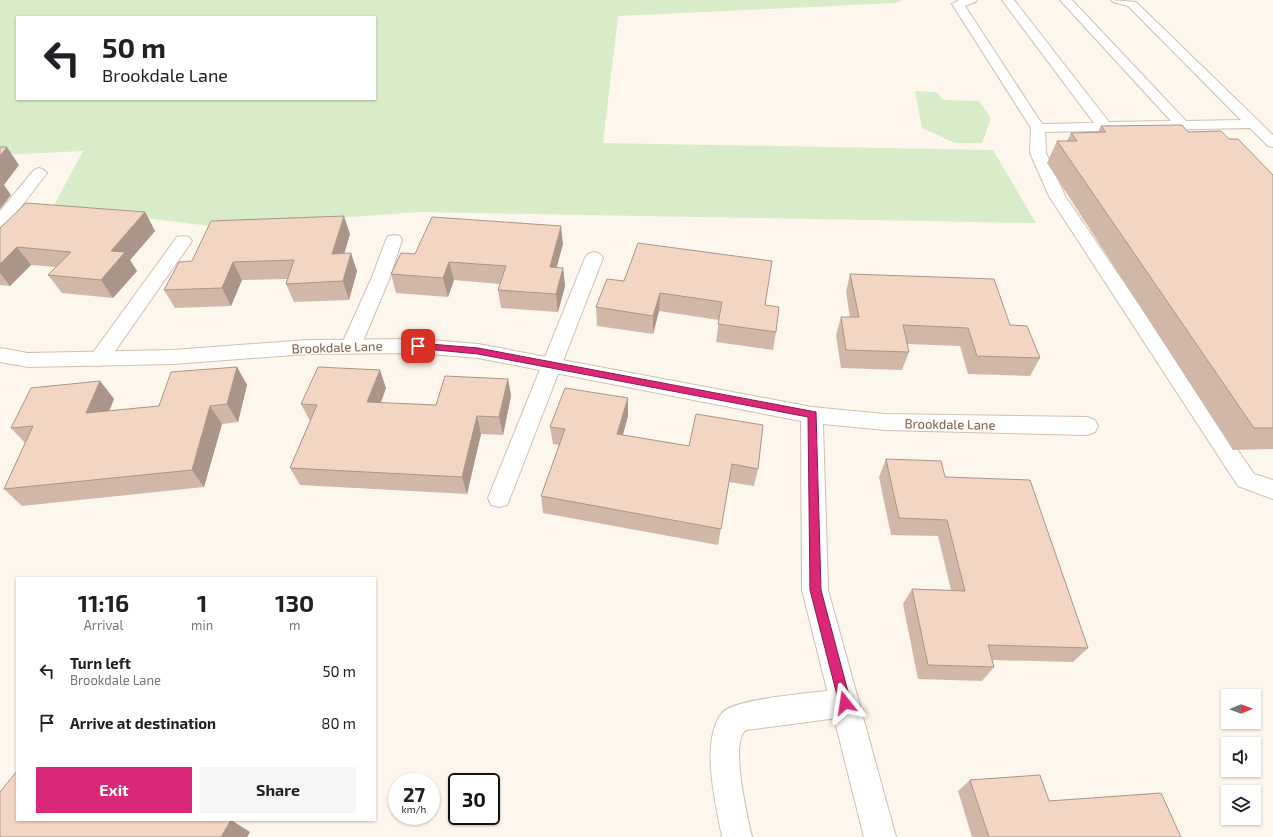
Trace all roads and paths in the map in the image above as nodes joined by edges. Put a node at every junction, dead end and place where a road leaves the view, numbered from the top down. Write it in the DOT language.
graph roads {
  1 [pos="970,0"];
  2 [pos="1008,0"];
  3 [pos="1066,0"];
  4 [pos="1117,0"];
  5 [pos="1253,124"];
  6 [pos="1182,125"];
  7 [pos="1104,126"];
  8 [pos="1038,128"];
  9 [pos="1273,143"];
  10 [pos="39,173"];
  11 [pos="0,222"];
  12 [pos="394,240"];
  13 [pos="183,241"];
  14 [pos="594,258"];
  15 [pos="352,346"];
  16 [pos="0,355"];
  17 [pos="99,359"];
  18 [pos="552,364"];
  19 [pos="812,415"];
  20 [pos="1087,426"];
  21 [pos="1273,490"];
  22 [pos="500,498"];
  23 [pos="845,703"];
  24 [pos="737,837"];
  25 [pos="880,837"];
  1 -- 8 [label="lane"];
  2 -- 7 [label="lane"];
  3 -- 6 [label="lane"];
  4 -- 5 [label="lane"];
  5 -- 6 [label="lane"];
  5 -- 9 [label="lane"];
  6 -- 7 [label="lane"];
  7 -- 8 [label="lane"];
  8 -- 21 [label="lane"];
  10 -- 11 [label="lane"];
  12 -- 15 [label="lane"];
  13 -- 17 [label="lane"];
  14 -- 18 [label="lane"];
  15 -- 17 [label="street, Brookdale Lane"];
  15 -- 18 [label="street, Brookdale Lane"];
  16 -- 17 [label="street, Brookdale Lane"];
  18 -- 19 [label="street, Brookdale Lane"];
  18 -- 22 [label="lane"];
  19 -- 20 [label="street, Brookdale Lane"];
  19 -- 23 [label="street"];
  23 -- 24 [label="lane"];
  23 -- 25 [label="street"];
}
